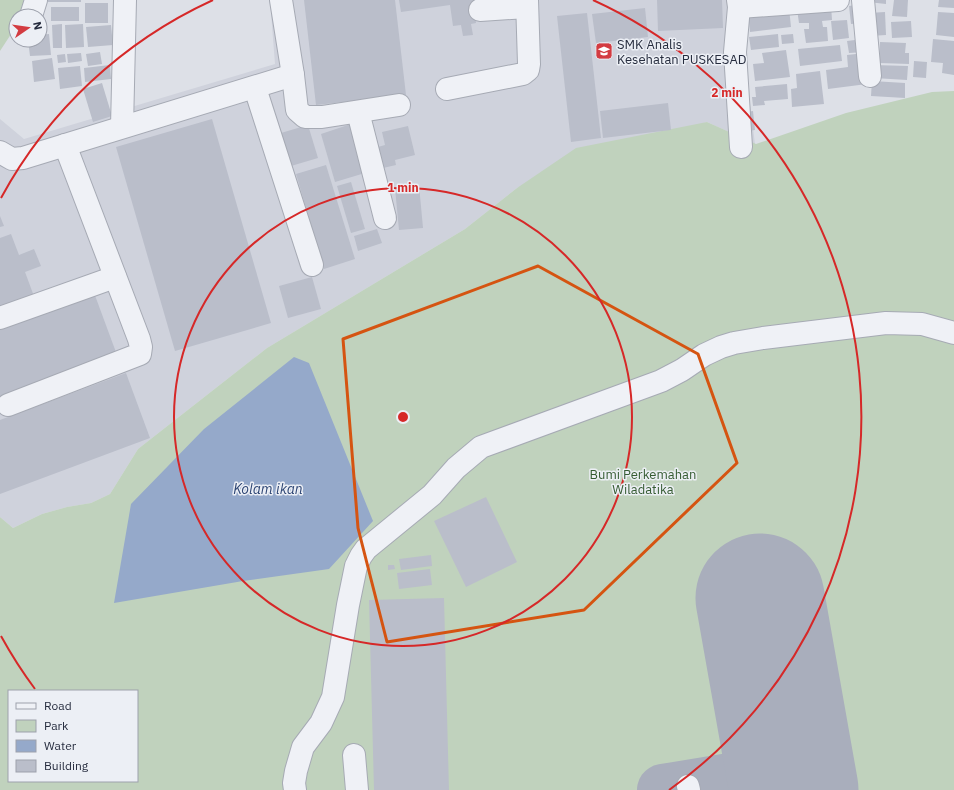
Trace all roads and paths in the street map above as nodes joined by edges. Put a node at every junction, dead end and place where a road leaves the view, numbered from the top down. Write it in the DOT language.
graph roads {
  1 [pos="125,0"];
  2 [pos="281,0"];
  3 [pos="838,0"];
  4 [pos="863,0"];
  5 [pos="527,3"];
  6 [pos="738,3"];
  7 [pos="480,10"];
  8 [pos="293,75"];
  9 [pos="870,76"];
  10 [pos="255,88"];
  11 [pos="447,89"];
  12 [pos="399,105"];
  13 [pos="358,112"];
  14 [pos="122,127"];
  15 [pos="65,145"];
  16 [pos="741,147"];
  17 [pos="0,152"];
  18 [pos="385,218"];
  19 [pos="312,265"];
  20 [pos="115,277"];
  21 [pos="0,318"];
  22 [pos="954,333"];
  23 [pos="8,405"];
  24 [pos="354,755"];
  25 [pos="295,790"];
  26 [pos="357,790"];
  1 -- 14 [label="street"];
  2 -- 8 [label="street"];
  3 -- 6 [label="street"];
  4 -- 9 [label="street"];
  5 -- 7 [label="street"];
  5 -- 11 [label="street"];
  6 -- 16 [label="street"];
  8 -- 10 [label="street"];
  8 -- 13 [label="street"];
  10 -- 14 [label="street"];
  10 -- 19 [label="street"];
  12 -- 13 [label="street"];
  13 -- 18 [label="street"];
  14 -- 15 [label="street"];
  15 -- 17 [label="street"];
  15 -- 20 [label="street"];
  20 -- 21 [label="street"];
  20 -- 23 [label="street"];
  22 -- 25 [label="street"];
  24 -- 26 [label="street"];
}
